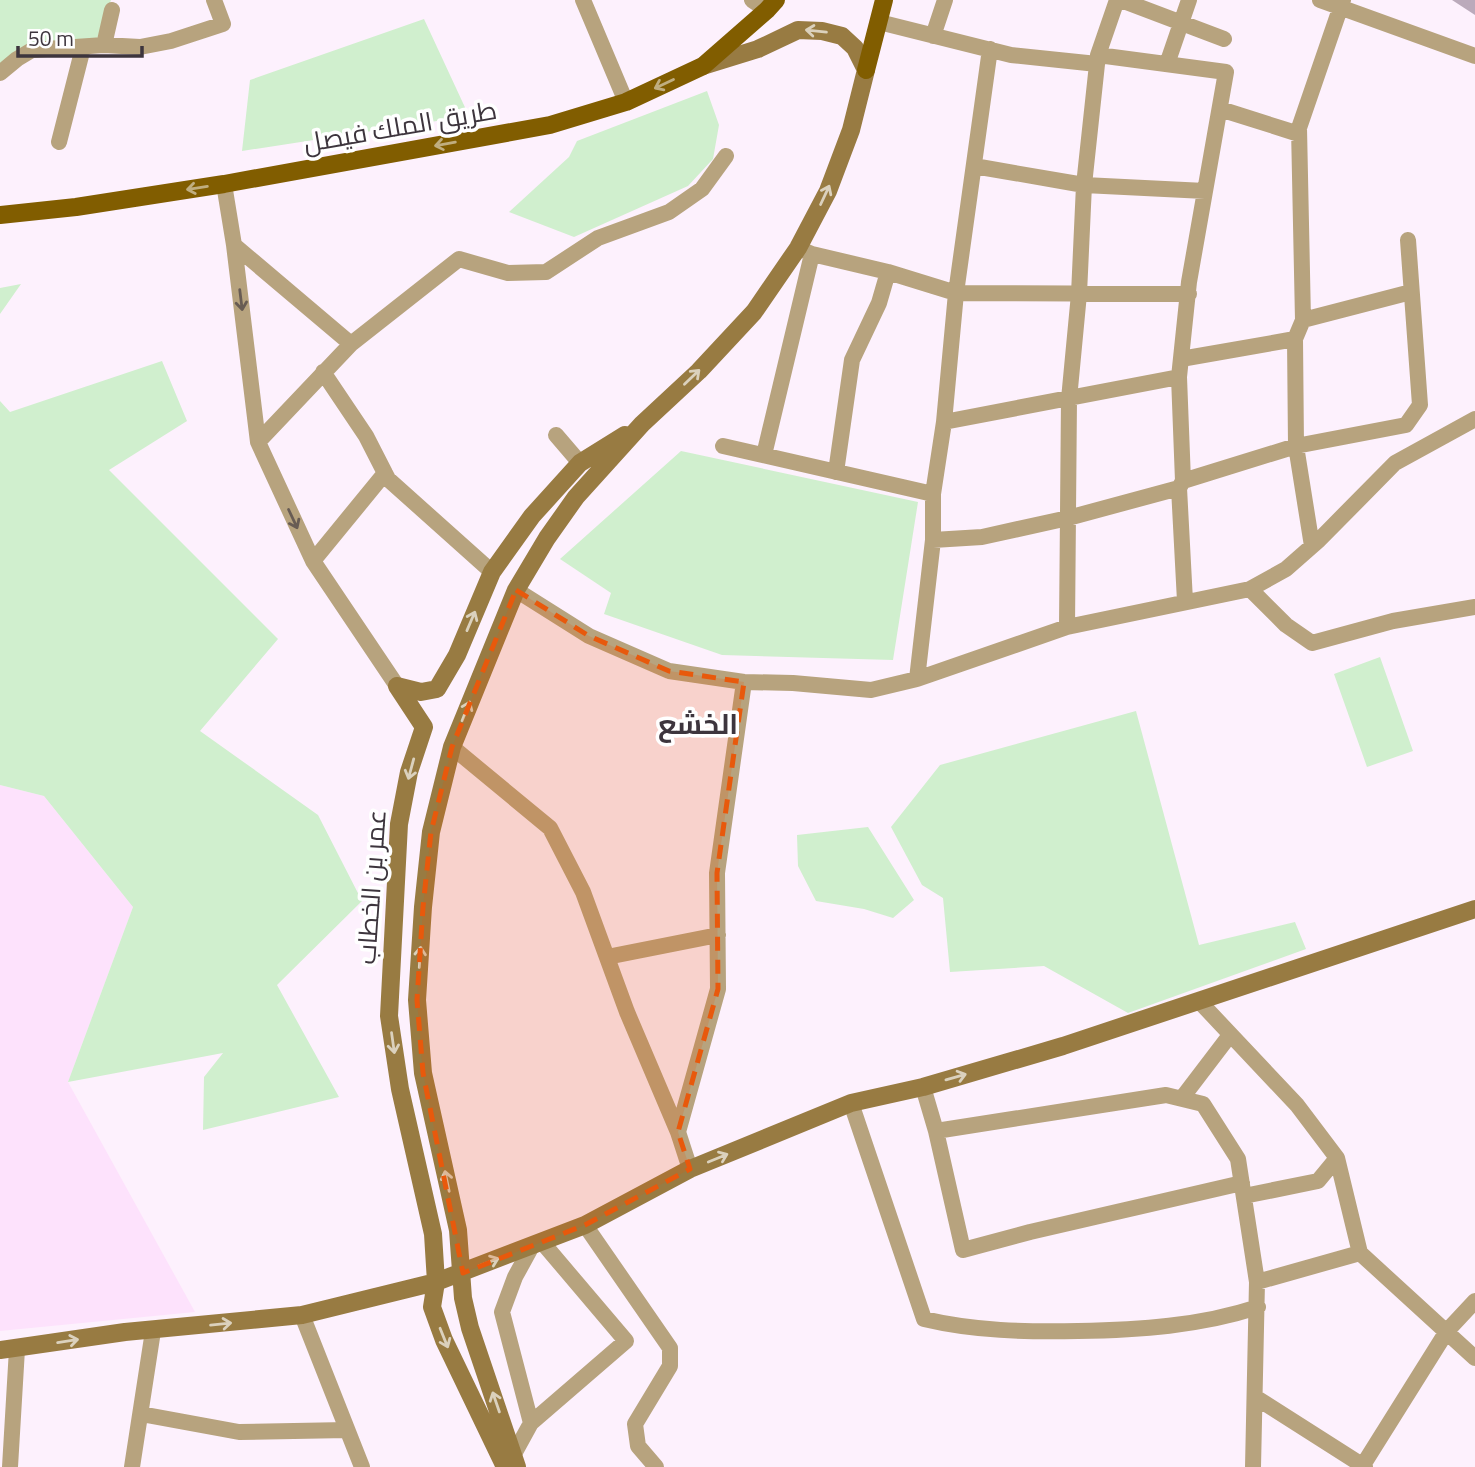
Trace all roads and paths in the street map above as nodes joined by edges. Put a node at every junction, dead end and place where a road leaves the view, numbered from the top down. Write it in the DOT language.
graph roads {
  1 [pos="214,0"];
  2 [pos="583,0"];
  3 [pos="752,0"];
  4 [pos="884,0"];
  5 [pos="945,0"];
  6 [pos="1119,0"];
  7 [pos="1189,0"];
  8 [pos="1320,0"];
  9 [pos="1341,4"];
  10 [pos="771,5"];
  11 [pos="112,10"];
  12 [pos="879,22"];
  13 [pos="1181,23"];
  14 [pos="933,36"];
  15 [pos="1224,39"];
  16 [pos="104,45"];
  17 [pos="83,48"];
  18 [pos="990,48"];
  19 [pos="1475,56"];
  20 [pos="1098,60"];
  21 [pos="1167,64"];
  22 [pos="704,66"];
  23 [pos="866,70"];
  24 [pos="0,74"];
  25 [pos="626,102"];
  26 [pos="1220,109"];
  27 [pos="1299,134"];
  28 [pos="59,142"];
  29 [pos="726,156"];
  30 [pos="974,166"];
  31 [pos="224,184"];
  32 [pos="1084,185"];
  33 [pos="1205,191"];
  34 [pos="0,215"];
  35 [pos="1408,240"];
  36 [pos="234,245"];
  37 [pos="805,251"];
  38 [pos="888,272"];
  39 [pos="1412,292"];
  40 [pos="956,293"];
  41 [pos="1079,294"];
  42 [pos="1189,294"];
  43 [pos="1303,320"];
  44 [pos="1295,339"];
  45 [pos="351,344"];
  46 [pos="1181,359"];
  47 [pos="323,372"];
  48 [pos="1179,376"];
  49 [pos="1069,399"];
  50 [pos="1475,419"];
  51 [pos="944,422"];
  52 [pos="642,424"];
  53 [pos="556,435"];
  54 [pos="258,442"];
  55 [pos="723,446"];
  56 [pos="1296,446"];
  57 [pos="764,455"];
  58 [pos="580,463"];
  59 [pos="384,472"];
  60 [pos="836,472"];
  61 [pos="1181,484"];
  62 [pos="933,494"];
  63 [pos="1068,518"];
  64 [pos="933,540"];
  65 [pos="1312,546"];
  66 [pos="313,561"];
  67 [pos="492,572"];
  68 [pos="1250,589"];
  69 [pos="516,590"];
  70 [pos="1185,601"];
  71 [pos="1475,607"];
  72 [pos="1068,627"];
  73 [pos="917,679"];
  74 [pos="744,682"];
  75 [pos="397,686"];
  76 [pos="452,747"];
  77 [pos="1475,909"];
  78 [pos="718,936"];
  79 [pos="607,957"];
  80 [pos="1199,1001"];
  81 [pos="1230,1035"];
  82 [pos="923,1087"];
  83 [pos="1182,1098"];
  84 [pos="851,1103"];
  85 [pos="936,1131"];
  86 [pos="678,1132"];
  87 [pos="1337,1158"];
  88 [pos="690,1169"];
  89 [pos="1243,1189"];
  90 [pos="585,1225"];
  91 [pos="537,1244"];
  92 [pos="1360,1252"];
  93 [pos="463,1273"];
  94 [pos="436,1282"];
  95 [pos="1257,1282"];
  96 [pos="1475,1301"];
  97 [pos="1258,1307"];
  98 [pos="302,1315"];
  99 [pos="153,1331"];
  100 [pos="1447,1331"];
  101 [pos="9,1349"];
  102 [pos="1475,1358"];
  103 [pos="1255,1397"];
  104 [pos="141,1414"];
  105 [pos="531,1423"];
  106 [pos="347,1430"];
  107 [pos="512,1463"];
  108 [pos="1364,1466"];
  109 [pos="10,1467"];
  110 [pos="132,1467"];
  111 [pos="362,1467"];
  112 [pos="656,1467"];
  113 [pos="1254,1467"];
  1 -- 16 [label="street"];
  2 -- 25 [label="street"];
  3 -- 10 [label="street"];
  4 -- 12 [label="main road"];
  5 -- 14 [label="street"];
  6 -- 13 [label="street"];
  6 -- 20 [label="street"];
  7 -- 13 [label="street"];
  8 -- 9 [label="street"];
  9 -- 19 [label="street"];
  9 -- 27 [label="street"];
  10 -- 22 [label="main road, طريق الملك فيصل"];
  11 -- 16 [label="street"];
  12 -- 14 [label="street"];
  12 -- 23 [label="main road"];
  13 -- 15 [label="street"];
  13 -- 21 [label="street"];
  14 -- 18 [label="street"];
  16 -- 17 [label="street"];
  17 -- 24 [label="street"];
  17 -- 28 [label="street"];
  18 -- 20 [label="street"];
  18 -- 30 [label="street"];
  20 -- 21 [label="street"];
  20 -- 32 [label="street"];
  21 -- 26 [label="street"];
  23 -- 22 [label="street, one-way"];
  22 -- 25 [label="main road, طريق الملك فيصل, one-way"];
  37 -- 23 [label="street, عمر بن الخطاب, one-way"];
  25 -- 31 [label="main road, طريق الملك فيصل, one-way"];
  26 -- 27 [label="street"];
  26 -- 33 [label="street"];
  27 -- 43 [label="street"];
  29 -- 45 [label="street"];
  30 -- 32 [label="street"];
  30 -- 40 [label="street"];
  31 -- 34 [label="main road, طريق الملك فيصل, one-way"];
  31 -- 36 [label="street"];
  32 -- 33 [label="street"];
  32 -- 41 [label="street"];
  33 -- 42 [label="street"];
  35 -- 39 [label="street"];
  36 -- 45 [label="street"];
  36 -- 54 [label="street, one-way"];
  37 -- 38 [label="street"];
  52 -- 37 [label="street, عمر بن الخطاب, one-way"];
  37 -- 57 [label="street"];
  38 -- 40 [label="street"];
  38 -- 60 [label="street"];
  39 -- 43 [label="street"];
  39 -- 56 [label="street"];
  40 -- 41 [label="street"];
  40 -- 51 [label="street"];
  41 -- 42 [label="street"];
  41 -- 49 [label="street"];
  42 -- 46 [label="street"];
  43 -- 44 [label="street"];
  44 -- 46 [label="street"];
  44 -- 56 [label="street"];
  45 -- 47 [label="street"];
  46 -- 48 [label="street"];
  47 -- 54 [label="street"];
  47 -- 59 [label="street"];
  48 -- 49 [label="street"];
  48 -- 61 [label="street"];
  49 -- 51 [label="street"];
  49 -- 63 [label="street"];
  50 -- 65 [label="street"];
  51 -- 62 [label="street"];
  52 -- 58 [label="street, عمر بن الخطاب"];
  52 -- 69 [label="street, عمر بن الخطاب"];
  53 -- 58 [label="street"];
  54 -- 66 [label="street, one-way"];
  55 -- 57 [label="street"];
  56 -- 61 [label="street"];
  56 -- 65 [label="street"];
  57 -- 60 [label="street"];
  58 -- 67 [label="street, عمر بن الخطاب"];
  59 -- 66 [label="street"];
  59 -- 67 [label="street"];
  60 -- 62 [label="street"];
  61 -- 63 [label="street"];
  61 -- 70 [label="street"];
  62 -- 64 [label="street"];
  63 -- 64 [label="street"];
  63 -- 72 [label="street"];
  64 -- 73 [label="street"];
  65 -- 68 [label="street"];
  66 -- 75 [label="street"];
  75 -- 67 [label="street, عمر بن الخطاب, one-way"];
  68 -- 70 [label="street"];
  68 -- 71 [label="street"];
  69 -- 74 [label="street"];
  76 -- 69 [label="street, عمر بن الخطاب, one-way"];
  70 -- 72 [label="street"];
  72 -- 73 [label="street"];
  73 -- 74 [label="street"];
  74 -- 78 [label="street"];
  75 -- 94 [label="street, عمر بن الخطاب, one-way"];
  76 -- 79 [label="street"];
  93 -- 76 [label="street, عمر بن الخطاب, one-way"];
  77 -- 80 [label="street"];
  78 -- 79 [label="street"];
  78 -- 86 [label="street"];
  79 -- 86 [label="street"];
  80 -- 81 [label="street"];
  82 -- 80 [label="street, one-way"];
  81 -- 83 [label="street"];
  81 -- 87 [label="street"];
  82 -- 84 [label="street"];
  82 -- 85 [label="street"];
  83 -- 85 [label="street"];
  83 -- 89 [label="street"];
  88 -- 84 [label="street, one-way"];
  84 -- 97 [label="street"];
  85 -- 89 [label="street"];
  86 -- 88 [label="street"];
  87 -- 89 [label="street"];
  87 -- 92 [label="street"];
  88 -- 90 [label="street"];
  89 -- 95 [label="street"];
  90 -- 91 [label="street"];
  90 -- 112 [label="street"];
  93 -- 91 [label="street, one-way"];
  91 -- 105 [label="street"];
  91 -- 105 [label="street"];
  92 -- 95 [label="street"];
  92 -- 100 [label="street"];
  93 -- 94 [label="street"];
  107 -- 93 [label="street, عمر بن الخطاب, one-way"];
  94 -- 98 [label="street"];
  94 -- 107 [label="street, عمر بن الخطاب, one-way"];
  95 -- 97 [label="street"];
  96 -- 100 [label="street"];
  97 -- 103 [label="street"];
  99 -- 98 [label="street, one-way"];
  98 -- 106 [label="street"];
  101 -- 99 [label="street, one-way"];
  99 -- 104 [label="street"];
  100 -- 102 [label="street"];
  100 -- 108 [label="street"];
  101 -- 109 [label="street"];
  103 -- 108 [label="street"];
  103 -- 113 [label="street"];
  104 -- 106 [label="street"];
  104 -- 110 [label="street"];
  105 -- 107 [label="street"];
  106 -- 111 [label="street"];
}
